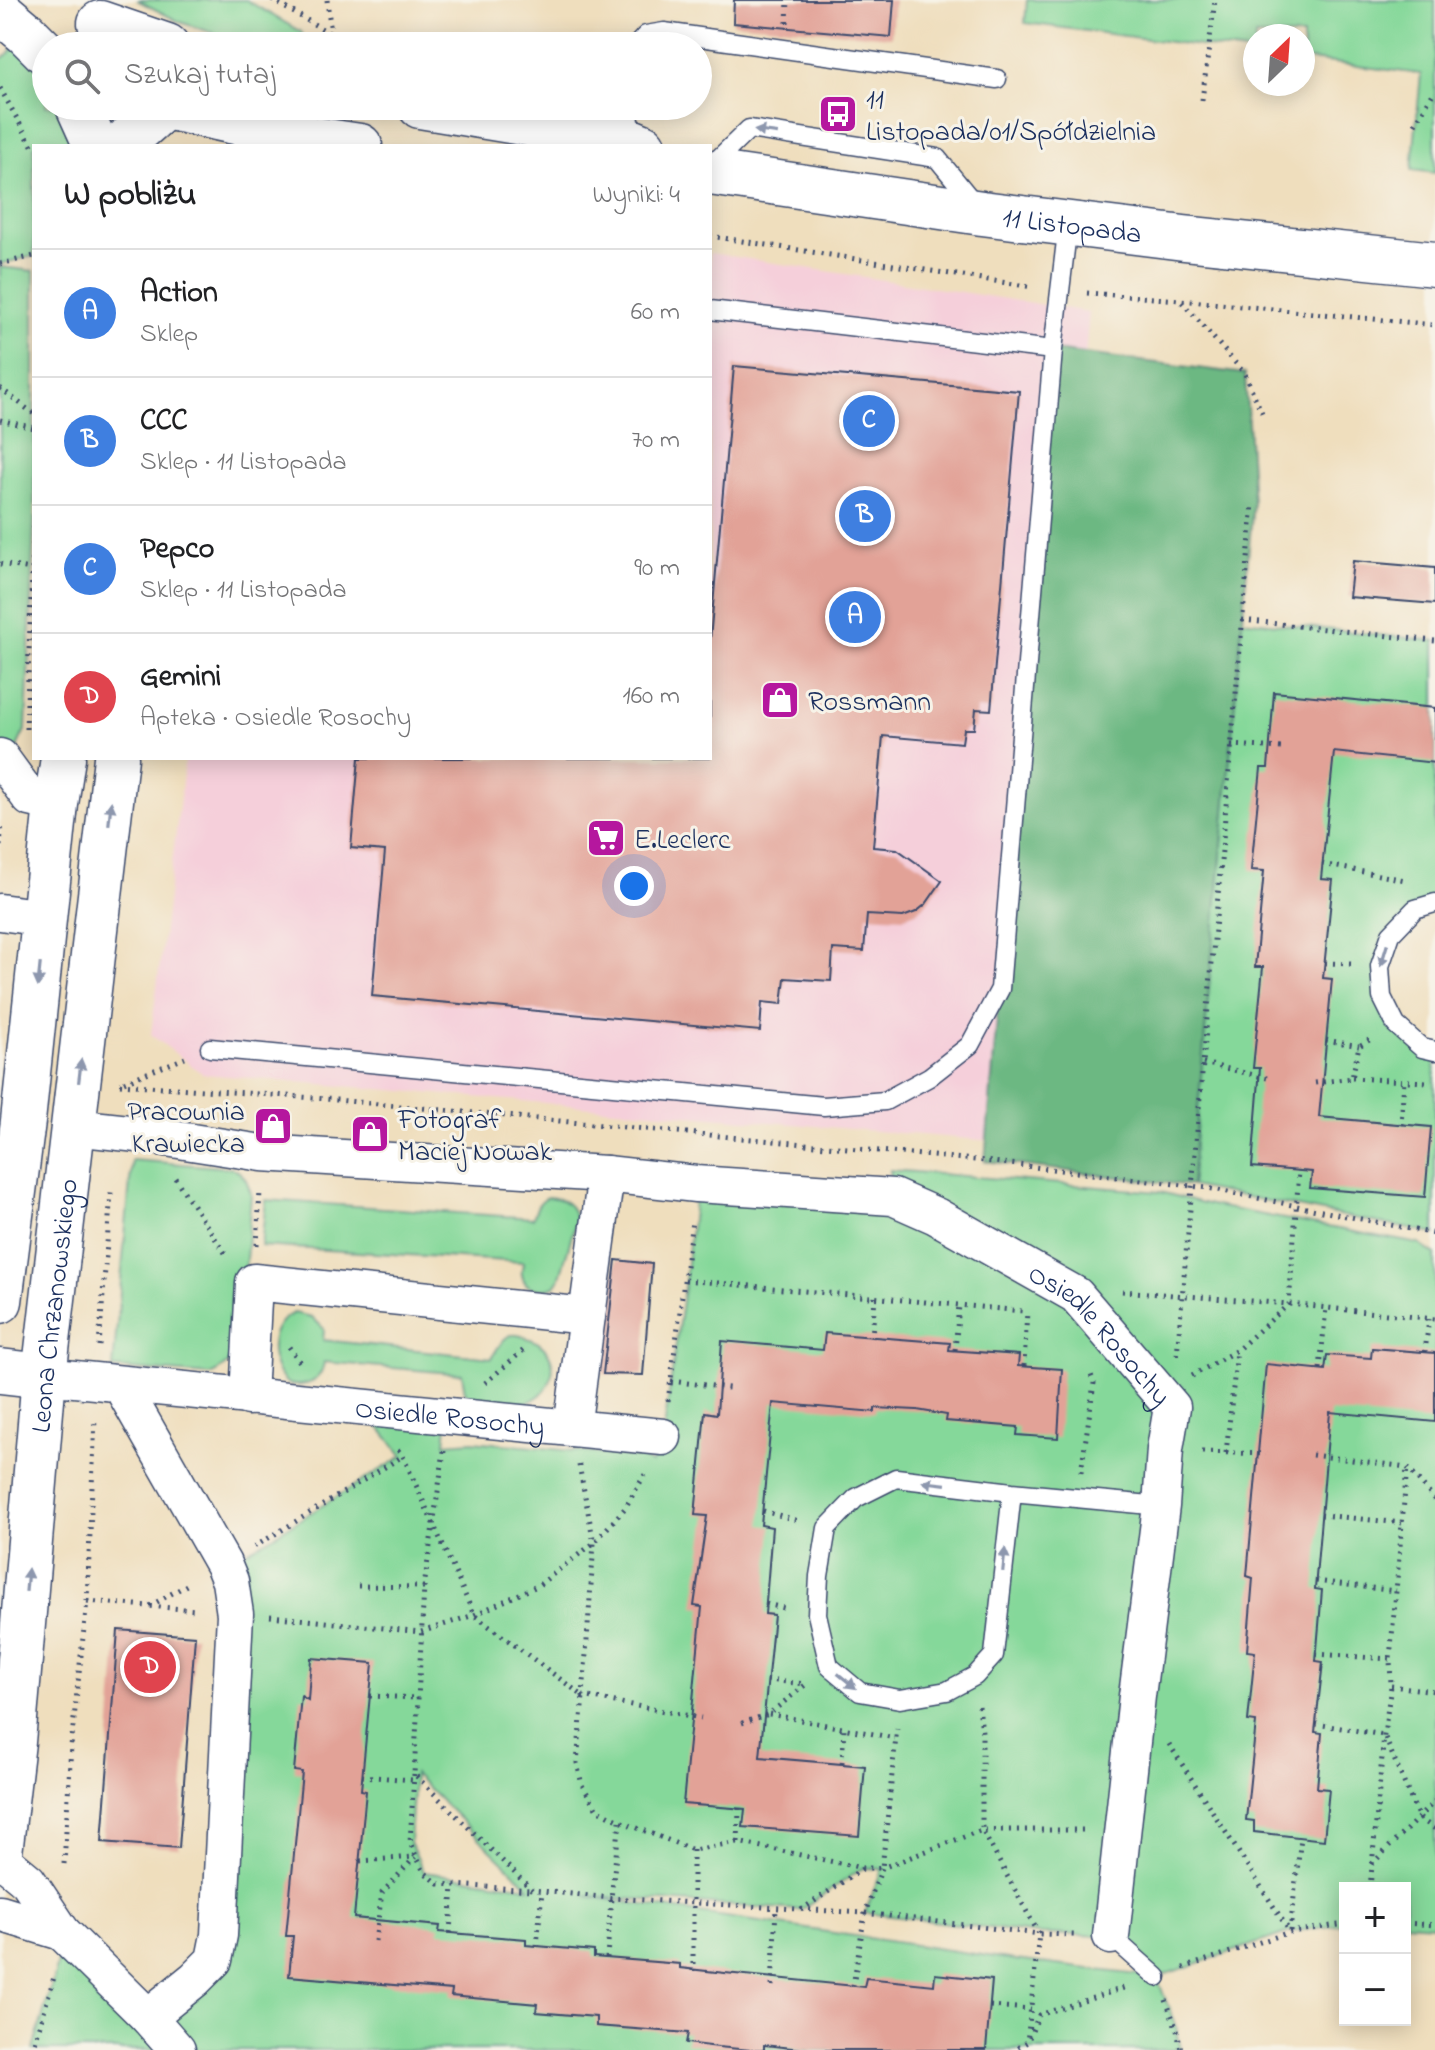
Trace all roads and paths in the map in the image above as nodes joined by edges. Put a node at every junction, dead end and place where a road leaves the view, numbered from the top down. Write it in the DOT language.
graph roads {
  1 [pos="272,0"];
  2 [pos="327,0"];
  3 [pos="1215,0"];
  4 [pos="0,11"];
  5 [pos="98,23"];
  6 [pos="125,32"];
  7 [pos="328,32"];
  8 [pos="331,32"];
  9 [pos="32,39"];
  10 [pos="712,39"];
  11 [pos="997,79"];
  12 [pos="0,88"];
  13 [pos="1435,90"];
  14 [pos="1202,100"];
  15 [pos="84,120"];
  16 [pos="156,120"];
  17 [pos="193,120"];
  18 [pos="540,120"];
  19 [pos="1415,124"];
  20 [pos="635,131"];
  21 [pos="294,142"];
  22 [pos="95,144"];
  23 [pos="125,144"];
  24 [pos="327,144"];
  25 [pos="32,145"];
  26 [pos="712,170"];
  27 [pos="1068,224"];
  28 [pos="32,256"];
  29 [pos="0,264"];
  30 [pos="1435,264"];
  31 [pos="1180,300"];
  32 [pos="712,310"];
  33 [pos="1053,350"];
  34 [pos="0,388"];
  35 [pos="32,412"];
  36 [pos="1262,413"];
  37 [pos="0,420"];
  38 [pos="32,428"];
  39 [pos="1253,503"];
  40 [pos="32,553"];
  41 [pos="0,564"];
  42 [pos="31,569"];
  43 [pos="1242,620"];
  44 [pos="1435,641"];
  45 [pos="1231,745"];
  46 [pos="1282,748"];
  47 [pos="63,760"];
  48 [pos="116,760"];
  49 [pos="4,762"];
  50 [pos="56,804"];
  51 [pos="0,846"];
  52 [pos="1322,864"];
  53 [pos="1435,903"];
  54 [pos="1415,909"];
  55 [pos="0,912"];
  56 [pos="44,918"];
  57 [pos="1396,1025"];
  58 [pos="1326,1040"];
  59 [pos="1359,1046"];
  60 [pos="210,1048"];
  61 [pos="1435,1051"];
  62 [pos="1203,1063"];
  63 [pos="1267,1078"];
  64 [pos="1352,1078"];
  65 [pos="1404,1080"];
  66 [pos="1435,1082"];
  67 [pos="1315,1083"];
  68 [pos="23,1121"];
  69 [pos="1401,1125"];
  70 [pos="74,1127"];
  71 [pos="262,1153"];
  72 [pos="1299,1171"];
  73 [pos="606,1174"];
  74 [pos="1191,1186"];
  75 [pos="1296,1207"];
  76 [pos="1435,1234"];
  77 [pos="685,1280"];
  78 [pos="254,1282"];
  79 [pos="1076,1295"];
  80 [pos="1182,1296"];
  81 [pos="875,1297"];
  82 [pos="0,1301"];
  83 [pos="1289,1304"];
  84 [pos="959,1305"];
  85 [pos="1326,1308"];
  86 [pos="1027,1311"];
  87 [pos="1040,1312"];
  88 [pos="587,1316"];
  89 [pos="1432,1319"];
  90 [pos="872,1338"];
  91 [pos="955,1350"];
  92 [pos="1237,1350"];
  93 [pos="1425,1352"];
  94 [pos="1024,1366"];
  95 [pos="1089,1369"];
  96 [pos="1320,1369"];
  97 [pos="0,1371"];
  98 [pos="44,1376"];
  99 [pos="671,1381"];
  100 [pos="108,1383"];
  101 [pos="729,1388"];
  102 [pos="1173,1396"];
  103 [pos="248,1397"];
  104 [pos="364,1408"];
  105 [pos="448,1416"];
  106 [pos="572,1428"];
  107 [pos="663,1437"];
  108 [pos="1165,1449"];
  109 [pos="1226,1453"];
  110 [pos="1266,1454"];
  111 [pos="1312,1455"];
  112 [pos="403,1456"];
  113 [pos="1407,1467"];
  114 [pos="1012,1492"];
  115 [pos="1078,1498"];
  116 [pos="1435,1500"];
  117 [pos="1161,1506"];
  118 [pos="763,1511"];
  119 [pos="1321,1515"];
  120 [pos="1402,1523"];
  121 [pos="434,1527"];
  122 [pos="827,1528"];
  123 [pos="223,1564"];
  124 [pos="1316,1581"];
  125 [pos="358,1586"];
  126 [pos="424,1587"];
  127 [pos="1396,1591"];
  128 [pos="87,1601"];
  129 [pos="149,1606"];
  130 [pos="235,1614"];
  131 [pos="474,1615"];
  132 [pos="292,1618"];
  133 [pos="421,1632"];
  134 [pos="1316,1654"];
  135 [pos="1390,1659"];
  136 [pos="829,1666"];
  137 [pos="975,1676"];
  138 [pos="767,1680"];
  139 [pos="806,1684"];
  140 [pos="1391,1686"];
  141 [pos="1435,1691"];
  142 [pos="370,1696"];
  143 [pos="583,1696"];
  144 [pos="1137,1696"];
  145 [pos="418,1698"];
  146 [pos="900,1699"];
  147 [pos="769,1714"];
  148 [pos="701,1718"];
  149 [pos="742,1723"];
  150 [pos="1316,1724"];
  151 [pos="844,1728"];
  152 [pos="1384,1735"];
  153 [pos="895,1738"];
  154 [pos="842,1763"];
  155 [pos="362,1776"];
  156 [pos="414,1777"];
  157 [pos="1435,1801"];
  158 [pos="739,1809"];
  159 [pos="1419,1818"];
  160 [pos="620,1821"];
  161 [pos="1435,1829"];
  162 [pos="982,1830"];
  163 [pos="1123,1830"];
  164 [pos="1301,1837"];
  165 [pos="738,1842"];
  166 [pos="693,1850"];
  167 [pos="0,1856"];
  168 [pos="415,1857"];
  169 [pos="360,1861"];
  170 [pos="1371,1865"];
  171 [pos="863,1868"];
  172 [pos="882,1868"];
  173 [pos="1370,1882"];
  174 [pos="453,1885"];
  175 [pos="532,1890"];
  176 [pos="542,1891"];
  177 [pos="611,1898"];
  178 [pos="694,1903"];
  179 [pos="776,1909"];
  180 [pos="801,1910"];
  181 [pos="0,1913"];
  182 [pos="865,1913"];
  183 [pos="1411,1923"];
  184 [pos="1339,1925"];
  185 [pos="1435,1925"];
  186 [pos="62,1932"];
  187 [pos="1290,1932"];
  188 [pos="450,1933"];
  189 [pos="1039,1934"];
  190 [pos="1111,1936"];
  191 [pos="375,1941"];
  192 [pos="537,1946"];
  193 [pos="607,1958"];
  194 [pos="693,1971"];
  195 [pos="1157,1977"];
  196 [pos="772,1986"];
  197 [pos="853,1986"];
  198 [pos="990,2006"];
  199 [pos="1031,2009"];
  200 [pos="165,2040"];
  201 [pos="1027,2042"];
  202 [pos="33,2050"];
  203 [pos="1014,2050"];
  204 [pos="1181,2050"];
  1 -- 7 [label="path"];
  2 -- 8 [label="path"];
  3 -- 14 [label="path"];
  4 -- 9 [label="street"];
  5 -- 6 [label="street"];
  10 -- 11 [label="lane"];
  12 -- 25 [label="path"];
  13 -- 19 [label="path"];
  15 -- 22 [label="street"];
  16 -- 23 [label="street"];
  17 -- 21 [label="street"];
  18 -- 20 [label="street"];
  21 -- 24 [label="street"];
  26 -- 27 [label="street, 11 Listopada"];
  27 -- 30 [label="street, 11 Listopada"];
  27 -- 33 [label="lane"];
  28 -- 29 [label="path"];
  31 -- 36 [label="path"];
  32 -- 33 [label="lane"];
  33 -- 60 [label="lane"];
  34 -- 35 [label="path"];
  37 -- 38 [label="path"];
  39 -- 43 [label="path"];
  40 -- 42 [label="path"];
  41 -- 42 [label="path"];
  42 -- 49 [label="path"];
  43 -- 44 [label="path"];
  43 -- 45 [label="path"];
  45 -- 46 [label="path"];
  45 -- 62 [label="path"];
  47 -- 50 [label="street, Leona Chrzanowskiego"];
  70 -- 48 [label="street, Leona Chrzanowskiego, one-way"];
  49 -- 50 [label="street"];
  49 -- 51 [label="path"];
  50 -- 56 [label="street, Leona Chrzanowskiego"];
  52 -- 54 [label="path"];
  53 -- 54 [label="lane"];
  54 -- 57 [label="lane, one-way"];
  55 -- 56 [label="street"];
  56 -- 68 [label="street, Leona Chrzanowskiego, one-way"];
  57 -- 59 [label="path"];
  57 -- 61 [label="lane"];
  58 -- 59 [label="path"];
  59 -- 64 [label="path"];
  60 -- 74 [label="path"];
  62 -- 63 [label="path"];
  62 -- 74 [label="path"];
  64 -- 65 [label="path"];
  64 -- 67 [label="path"];
  65 -- 66 [label="path"];
  65 -- 69 [label="path"];
  68 -- 70 [label="street"];
  68 -- 82 [label="street, Leona Chrzanowskiego"];
  70 -- 71 [label="street, Osiedle Rosochy"];
  70 -- 98 [label="street, Leona Chrzanowskiego"];
  71 -- 73 [label="street, Osiedle Rosochy"];
  71 -- 78 [label="path"];
  72 -- 75 [label="path"];
  73 -- 79 [label="street, Osiedle Rosochy"];
  73 -- 88 [label="street, Osiedle Rosochy"];
  74 -- 75 [label="path"];
  74 -- 80 [label="path"];
  75 -- 76 [label="path"];
  75 -- 83 [label="path"];
  77 -- 81 [label="path"];
  78 -- 88 [label="street"];
  78 -- 103 [label="street"];
  79 -- 80 [label="path"];
  79 -- 102 [label="street, Osiedle Rosochy"];
  80 -- 83 [label="path"];
  80 -- 102 [label="path"];
  81 -- 84 [label="path"];
  81 -- 90 [label="path"];
  83 -- 85 [label="path"];
  83 -- 92 [label="path"];
  84 -- 86 [label="path"];
  84 -- 91 [label="path"];
  85 -- 89 [label="path"];
  85 -- 96 [label="path"];
  86 -- 87 [label="path"];
  86 -- 94 [label="path"];
  88 -- 105 [label="path"];
  88 -- 106 [label="street, Osiedle Rosochy"];
  89 -- 93 [label="path"];
  92 -- 102 [label="path"];
  92 -- 109 [label="path"];
  95 -- 115 [label="path"];
  97 -- 98 [label="street"];
  98 -- 100 [label="street, Osiedle Rosochy"];
  167 -- 98 [label="street, Leona Chrzanowskiego, one-way"];
  99 -- 101 [label="path"];
  100 -- 103 [label="street, Osiedle Rosochy"];
  100 -- 123 [label="street"];
  100 -- 128 [label="path"];
  102 -- 108 [label="street, Osiedle Rosochy"];
  103 -- 104 [label="street, Osiedle Rosochy"];
  104 -- 105 [label="street, Osiedle Rosochy"];
  104 -- 112 [label="path"];
  105 -- 106 [label="street, Osiedle Rosochy"];
  105 -- 121 [label="path"];
  106 -- 107 [label="street"];
  106 -- 143 [label="path"];
  108 -- 109 [label="path"];
  108 -- 117 [label="street, Osiedle Rosochy"];
  109 -- 110 [label="path"];
  111 -- 113 [label="path"];
  112 -- 121 [label="path"];
  112 -- 123 [label="path"];
  113 -- 116 [label="path"];
  113 -- 120 [label="path"];
  114 -- 115 [label="lane"];
  114 -- 122 [label="lane, one-way"];
  137 -- 114 [label="lane, one-way"];
  115 -- 117 [label="lane"];
  117 -- 144 [label="street, Osiedle Rosochy"];
  118 -- 122 [label="path"];
  119 -- 120 [label="path"];
  120 -- 127 [label="path"];
  121 -- 126 [label="path"];
  121 -- 131 [label="path"];
  122 -- 136 [label="lane"];
  123 -- 129 [label="path"];
  123 -- 130 [label="street"];
  124 -- 127 [label="path"];
  125 -- 126 [label="path"];
  126 -- 133 [label="path"];
  127 -- 135 [label="path"];
  128 -- 129 [label="path"];
  128 -- 186 [label="path"];
  129 -- 130 [label="path"];
  130 -- 200 [label="street"];
  131 -- 133 [label="path"];
  131 -- 143 [label="path"];
  132 -- 133 [label="path"];
  133 -- 145 [label="path"];
  134 -- 135 [label="path"];
  135 -- 140 [label="path"];
  136 -- 139 [label="path"];
  136 -- 146 [label="lane, one-way"];
  137 -- 146 [label="lane"];
  137 -- 162 [label="path"];
  138 -- 139 [label="path"];
  139 -- 147 [label="path"];
  140 -- 141 [label="path"];
  140 -- 152 [label="path"];
  142 -- 145 [label="path"];
  143 -- 148 [label="path"];
  143 -- 160 [label="path"];
  144 -- 163 [label="street, Osiedle Rosochy"];
  144 -- 187 [label="path"];
  145 -- 156 [label="path"];
  146 -- 153 [label="path"];
  147 -- 149 [label="path"];
  147 -- 151 [label="path"];
  150 -- 152 [label="path"];
  151 -- 153 [label="path"];
  151 -- 154 [label="path"];
  152 -- 159 [label="path"];
  152 -- 170 [label="path"];
  153 -- 172 [label="path"];
  155 -- 156 [label="path"];
  156 -- 168 [label="path"];
  156 -- 175 [label="path"];
  157 -- 159 [label="path"];
  158 -- 165 [label="path"];
  159 -- 161 [label="path"];
  159 -- 170 [label="path"];
  160 -- 166 [label="path"];
  160 -- 177 [label="path"];
  162 -- 163 [label="path"];
  162 -- 172 [label="path"];
  162 -- 189 [label="path"];
  163 -- 190 [label="street, Osiedle Rosochy"];
  164 -- 187 [label="path"];
  165 -- 166 [label="path"];
  165 -- 171 [label="path"];
  166 -- 178 [label="path"];
  167 -- 186 [label="street"];
  168 -- 169 [label="path"];
  168 -- 174 [label="path"];
  168 -- 191 [label="path"];
  170 -- 173 [label="path"];
  171 -- 172 [label="path"];
  171 -- 180 [label="path"];
  172 -- 182 [label="path"];
  174 -- 175 [label="path"];
  174 -- 188 [label="path"];
  175 -- 176 [label="path"];
  176 -- 177 [label="path"];
  176 -- 192 [label="path"];
  177 -- 178 [label="path"];
  177 -- 193 [label="path"];
  178 -- 179 [label="path"];
  178 -- 194 [label="path"];
  179 -- 180 [label="path"];
  179 -- 196 [label="path"];
  180 -- 182 [label="path"];
  181 -- 186 [label="street"];
  182 -- 189 [label="path"];
  182 -- 197 [label="path"];
  183 -- 185 [label="path"];
  184 -- 187 [label="path"];
  186 -- 200 [label="street"];
  186 -- 202 [label="path"];
  187 -- 195 [label="path"];
  189 -- 190 [label="path"];
  189 -- 199 [label="path"];
  190 -- 195 [label="lane"];
  195 -- 201 [label="path"];
  195 -- 204 [label="path"];
  198 -- 199 [label="path"];
  199 -- 201 [label="path"];
  201 -- 203 [label="path"];
}
